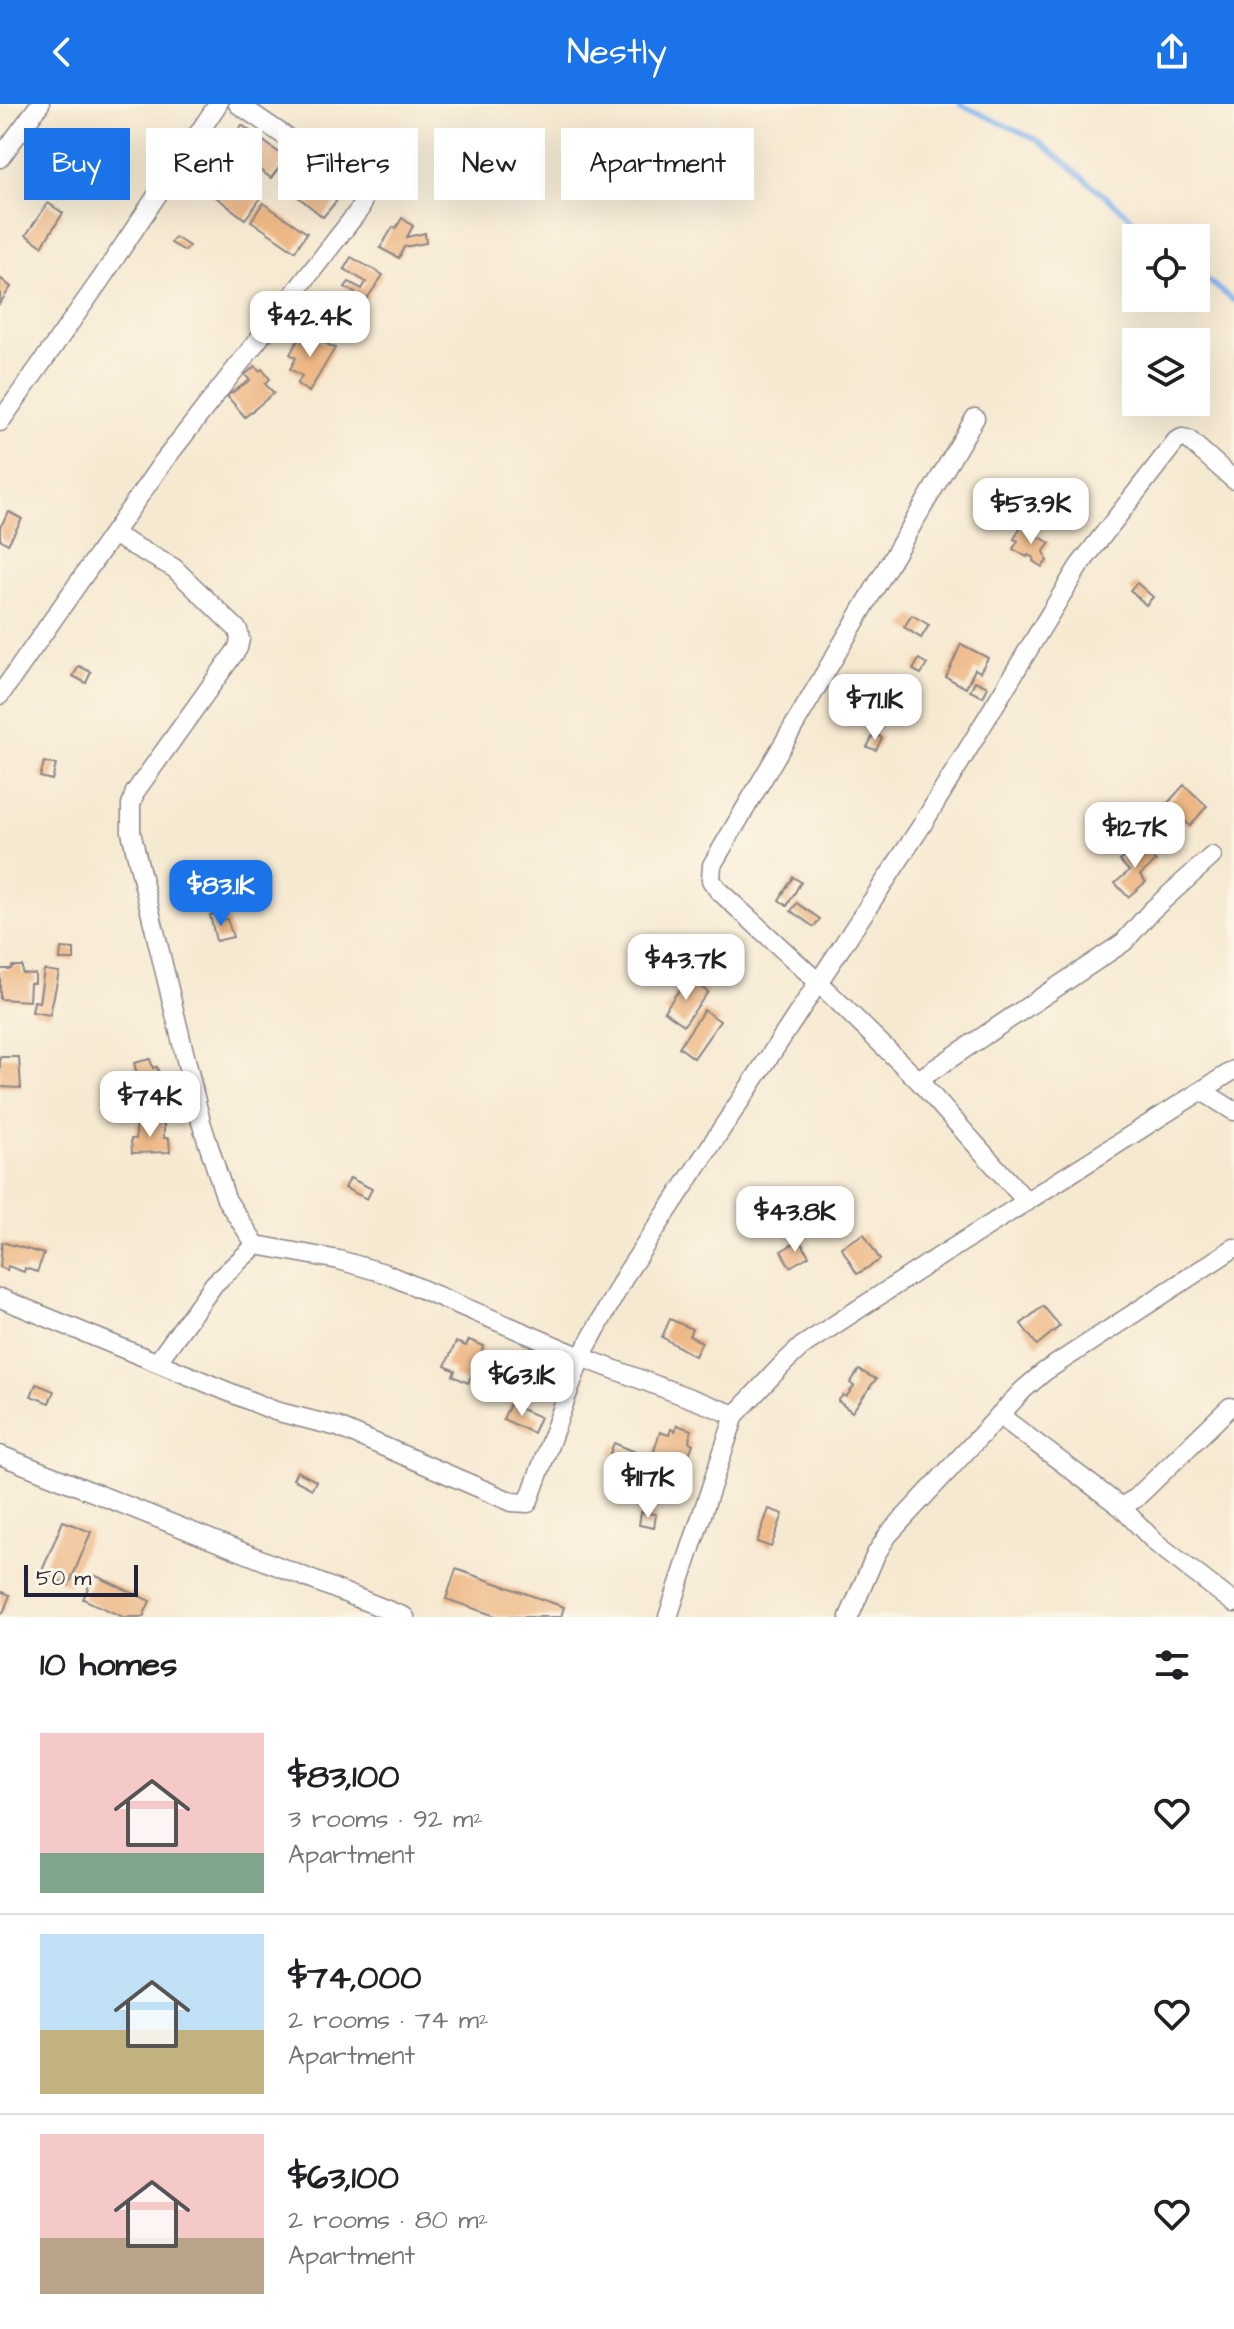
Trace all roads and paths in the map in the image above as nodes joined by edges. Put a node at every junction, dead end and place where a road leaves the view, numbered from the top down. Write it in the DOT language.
graph roads {
  1 [pos="40,104"];
  2 [pos="218,104"];
  3 [pos="238,104"];
  4 [pos="0,158"];
  5 [pos="975,418"];
  6 [pos="0,422"];
  7 [pos="1234,480"];
  8 [pos="114,535"];
  9 [pos="0,695"];
  10 [pos="1212,856"];
  11 [pos="818,982"];
  12 [pos="1234,1070"];
  13 [pos="918,1080"];
  14 [pos="1202,1091"];
  15 [pos="1234,1111"];
  16 [pos="1027,1202"];
  17 [pos="256,1245"];
  18 [pos="1234,1248"];
  19 [pos="0,1298"];
  20 [pos="581,1357"];
  21 [pos="158,1361"];
  22 [pos="1230,1407"];
  23 [pos="735,1415"];
  24 [pos="999,1415"];
  25 [pos="0,1455"];
  26 [pos="1121,1507"];
  27 [pos="1234,1603"];
  28 [pos="405,1617"];
  29 [pos="668,1617"];
  30 [pos="849,1617"];
  1 -- 4 [label="street"];
  2 -- 6 [label="street"];
  3 -- 8 [label="street"];
  5 -- 11 [label="street"];
  7 -- 11 [label="street"];
  8 -- 9 [label="street"];
  8 -- 17 [label="street"];
  10 -- 13 [label="street"];
  11 -- 13 [label="street"];
  11 -- 20 [label="street"];
  12 -- 14 [label="street"];
  13 -- 16 [label="street"];
  14 -- 15 [label="street"];
  14 -- 16 [label="street"];
  16 -- 23 [label="street"];
  17 -- 20 [label="street"];
  17 -- 21 [label="street"];
  18 -- 24 [label="street"];
  19 -- 21 [label="street"];
  20 -- 21 [label="street"];
  20 -- 23 [label="street"];
  22 -- 26 [label="street"];
  23 -- 29 [label="street"];
  24 -- 26 [label="street"];
  24 -- 30 [label="street"];
  25 -- 28 [label="street"];
  26 -- 27 [label="street"];
}
